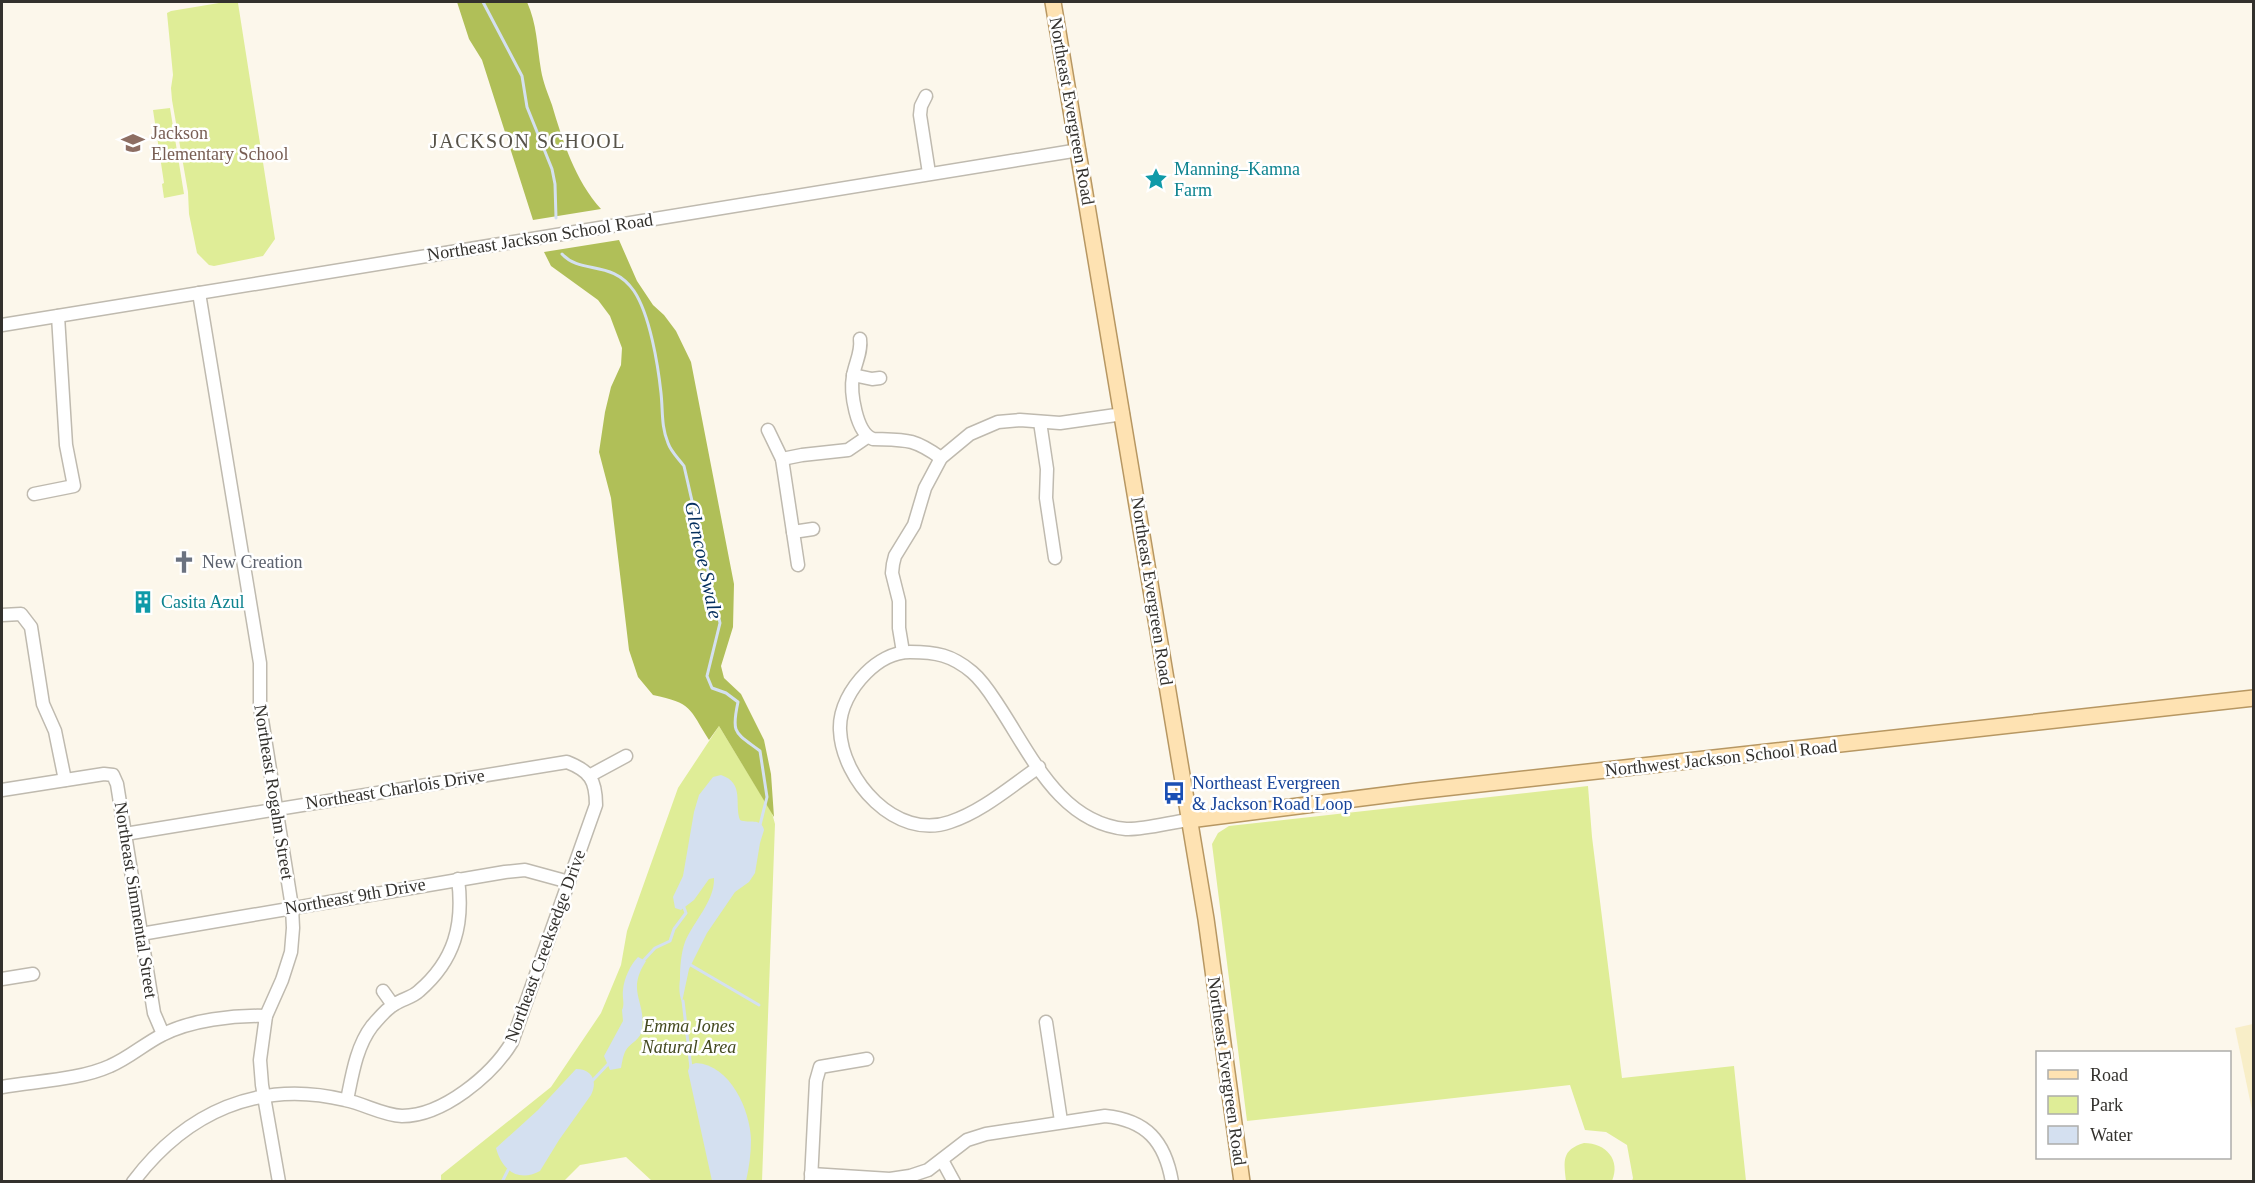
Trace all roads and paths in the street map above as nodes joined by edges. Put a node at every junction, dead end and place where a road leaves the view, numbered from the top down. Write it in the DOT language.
graph roads {
  1 [pos="1053,2"];
  2 [pos="926,96"];
  3 [pos="1079,150"];
  4 [pos="929,173"];
  5 [pos="199,292"];
  6 [pos="57,316"];
  7 [pos="2,325"];
  8 [pos="860,339"];
  9 [pos="853,375"];
  10 [pos="880,378"];
  11 [pos="1123,414"];
  12 [pos="1040,422"];
  13 [pos="768,430"];
  14 [pos="863,439"];
  15 [pos="941,458"];
  16 [pos="782,459"];
  17 [pos="34,494"];
  18 [pos="813,529"];
  19 [pos="793,532"];
  20 [pos="1055,558"];
  21 [pos="798,565"];
  22 [pos="2,615"];
  23 [pos="903,652"];
  24 [pos="2253,698"];
  25 [pos="626,756"];
  26 [pos="1039,767"];
  27 [pos="590,776"];
  28 [pos="65,780"];
  29 [pos="2,790"];
  30 [pos="276,808"];
  31 [pos="1190,820"];
  32 [pos="125,834"];
  33 [pos="458,879"];
  34 [pos="569,882"];
  35 [pos="292,907"];
  36 [pos="141,934"];
  37 [pos="33,974"];
  38 [pos="2,979"];
  39 [pos="383,991"];
  40 [pos="393,1005"];
  41 [pos="266,1016"];
  42 [pos="1046,1022"];
  43 [pos="163,1034"];
  44 [pos="867,1059"];
  45 [pos="2,1087"];
  46 [pos="264,1096"];
  47 [pos="346,1100"];
  48 [pos="1061,1121"];
  49 [pos="942,1160"];
  50 [pos="811,1178"];
  51 [pos="279,1181"];
  52 [pos="133,1182"];
  53 [pos="954,1182"];
  54 [pos="1172,1182"];
  55 [pos="1242,1182"];
  1 -- 3 [label="main road, Northeast Evergreen Road"];
  2 -- 4 [label="street"];
  3 -- 4 [label="street, Northeast Jackson School Road"];
  3 -- 11 [label="main road, Northeast Evergreen Road"];
  4 -- 5 [label="street, Northeast Jackson School Road"];
  5 -- 6 [label="street, Northeast Jackson School Road"];
  5 -- 30 [label="street, Northeast Rogahn Street"];
  6 -- 7 [label="street, Northeast Jackson School Road"];
  6 -- 17 [label="street"];
  8 -- 9 [label="street"];
  9 -- 10 [label="street"];
  9 -- 14 [label="street"];
  11 -- 12 [label="street"];
  11 -- 31 [label="main road, Northeast Evergreen Road"];
  12 -- 15 [label="street"];
  12 -- 20 [label="street"];
  13 -- 16 [label="street"];
  14 -- 15 [label="street"];
  14 -- 16 [label="street"];
  15 -- 23 [label="street"];
  16 -- 19 [label="street"];
  18 -- 19 [label="street"];
  19 -- 21 [label="street"];
  22 -- 28 [label="street"];
  23 -- 26 [label="street"];
  23 -- 26 [label="street"];
  24 -- 31 [label="main road, Northwest Jackson School Road"];
  25 -- 27 [label="street"];
  26 -- 31 [label="street"];
  27 -- 30 [label="street, Northeast Charlois Drive"];
  27 -- 34 [label="street, Northeast Creeksedge Drive"];
  28 -- 29 [label="street"];
  28 -- 32 [label="street, Northeast Simmental Street"];
  30 -- 32 [label="street, Northeast Charlois Drive"];
  30 -- 35 [label="street, Northeast Rogahn Street"];
  31 -- 55 [label="main road, Northeast Evergreen Road"];
  32 -- 36 [label="street, Northeast Simmental Street"];
  33 -- 34 [label="street, Northeast 9th Drive"];
  33 -- 35 [label="street, Northeast 9th Drive"];
  33 -- 40 [label="street"];
  34 -- 47 [label="street, Northeast Creeksedge Drive"];
  35 -- 36 [label="street, Northeast 9th Drive"];
  35 -- 41 [label="street, Northeast Rogahn Street"];
  36 -- 43 [label="street, Northeast Simmental Street"];
  37 -- 38 [label="street"];
  39 -- 40 [label="street"];
  40 -- 47 [label="street"];
  41 -- 43 [label="street"];
  41 -- 46 [label="street, Northeast Rogahn Street"];
  42 -- 48 [label="street"];
  43 -- 45 [label="street"];
  44 -- 50 [label="street"];
  46 -- 47 [label="street, Northeast Creeksedge Drive"];
  46 -- 51 [label="street, Northeast Rogahn Street"];
  46 -- 52 [label="street, Northeast Creeksedge Drive"];
  48 -- 49 [label="street"];
  48 -- 54 [label="street"];
  49 -- 50 [label="street"];
  49 -- 53 [label="street"];
}
